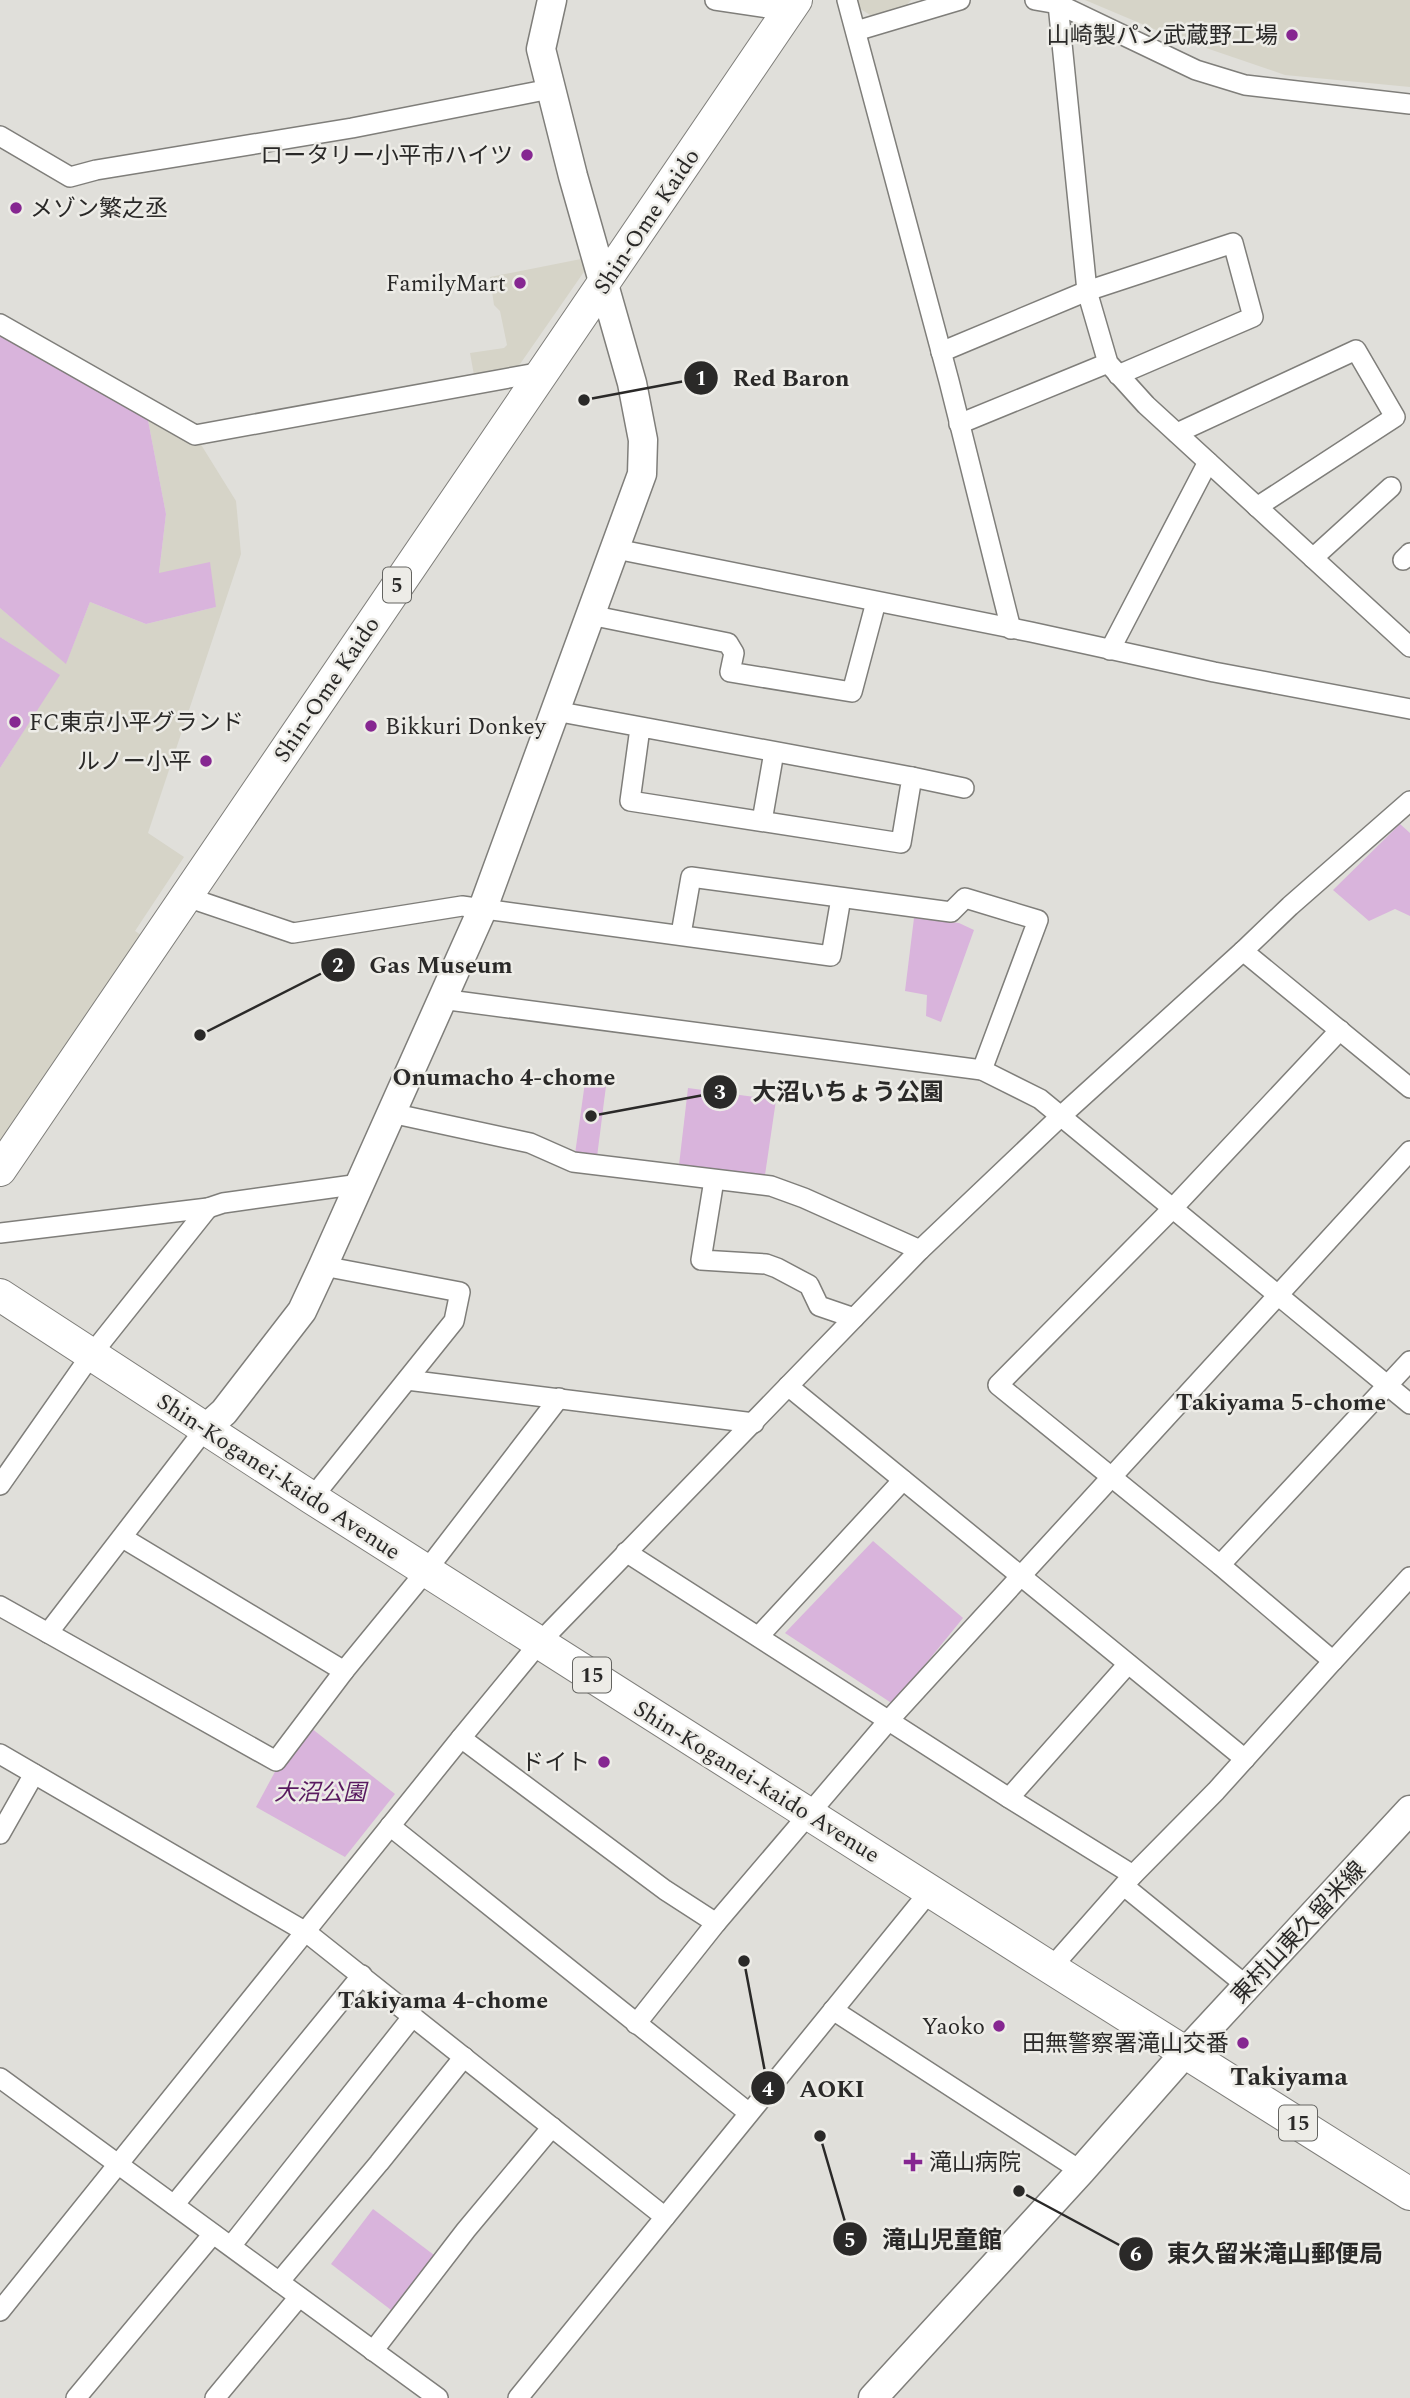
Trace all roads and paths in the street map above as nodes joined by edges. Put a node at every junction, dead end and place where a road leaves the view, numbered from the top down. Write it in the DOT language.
graph roads {
  1 [pos="552,0"];
  2 [pos="715,0"];
  3 [pos="847,0"];
  4 [pos="960,0"];
  5 [pos="1035,0"];
  6 [pos="1058,4"];
  7 [pos="792,6"];
  8 [pos="856,31"];
  9 [pos="550,89"];
  10 [pos="1410,104"];
  11 [pos="0,136"];
  12 [pos="603,285"];
  13 [pos="1087,292"];
  14 [pos="0,324"];
  15 [pos="941,352"];
  16 [pos="1113,369"];
  17 [pos="542,372"];
  18 [pos="958,425"];
  19 [pos="1177,433"];
  20 [pos="1208,462"];
  21 [pos="1391,487"];
  22 [pos="1257,507"];
  23 [pos="615,549"];
  24 [pos="1313,558"];
  25 [pos="876,602"];
  26 [pos="590,615"];
  27 [pos="1011,629"];
  28 [pos="1410,647"];
  29 [pos="1110,650"];
  30 [pos="1410,709"];
  31 [pos="555,711"];
  32 [pos="640,728"];
  33 [pos="774,752"];
  34 [pos="912,777"];
  35 [pos="964,788"];
  36 [pos="1410,801"];
  37 [pos="762,821"];
  38 [pos="184,896"];
  39 [pos="841,898"];
  40 [pos="483,908"];
  41 [pos="681,934"];
  42 [pos="1243,951"];
  43 [pos="441,999"];
  44 [pos="1340,1030"];
  45 [pos="982,1070"];
  46 [pos="1410,1088"];
  47 [pos="391,1113"];
  48 [pos="1061,1116"];
  49 [pos="1410,1152"];
  50 [pos="0,1170"];
  51 [pos="714,1180"];
  52 [pos="360,1184"];
  53 [pos="208,1208"];
  54 [pos="1172,1209"];
  55 [pos="0,1233"];
  56 [pos="920,1250"];
  57 [pos="323,1266"];
  58 [pos="1279,1294"];
  59 [pos="0,1295"];
  60 [pos="853,1318"];
  61 [pos="91,1355"];
  62 [pos="1410,1361"];
  63 [pos="407,1380"];
  64 [pos="788,1385"];
  65 [pos="1388,1386"];
  66 [pos="559,1398"];
  67 [pos="1410,1404"];
  68 [pos="754,1423"];
  69 [pos="205,1429"];
  70 [pos="1111,1478"];
  71 [pos="903,1480"];
  72 [pos="0,1485"];
  73 [pos="312,1498"];
  74 [pos="123,1538"];
  75 [pos="626,1552"];
  76 [pos="1220,1565"];
  77 [pos="426,1571"];
  78 [pos="1021,1576"];
  79 [pos="1410,1577"];
  80 [pos="0,1606"];
  81 [pos="48,1633"];
  82 [pos="759,1636"];
  83 [pos="540,1643"];
  84 [pos="1333,1661"];
  85 [pos="1128,1664"];
  86 [pos="344,1671"];
  87 [pos="889,1720"];
  88 [pos="461,1738"];
  89 [pos="0,1754"];
  90 [pos="1244,1759"];
  91 [pos="34,1774"];
  92 [pos="1009,1798"];
  93 [pos="1410,1810"];
  94 [pos="808,1813"];
  95 [pos="390,1826"];
  96 [pos="0,1834"];
  97 [pos="1129,1880"];
  98 [pos="930,1891"];
  99 [pos="716,1923"];
  100 [pos="306,1932"];
  101 [pos="1051,1969"];
  102 [pos="362,1976"];
  103 [pos="1248,1987"];
  104 [pos="833,2010"];
  105 [pos="413,2016"];
  106 [pos="636,2024"];
  107 [pos="1185,2053"];
  108 [pos="464,2057"];
  109 [pos="1,2080"];
  110 [pos="749,2113"];
  111 [pos="552,2127"];
  112 [pos="118,2165"];
  113 [pos="1081,2171"];
  114 [pos="1410,2194"];
  115 [pos="174,2205"];
  116 [pos="665,2217"];
  117 [pos="213,2234"];
  118 [pos="231,2246"];
  119 [pos="279,2282"];
  120 [pos="299,2297"];
  121 [pos="0,2311"];
  122 [pos="373,2351"];
  123 [pos="76,2398"];
  124 [pos="215,2398"];
  125 [pos="438,2398"];
  126 [pos="518,2398"];
  127 [pos="873,2398"];
  1 -- 9 [label="street"];
  2 -- 7 [label="street"];
  3 -- 8 [label="street"];
  4 -- 8 [label="street"];
  5 -- 6 [label="street"];
  6 -- 10 [label="street"];
  6 -- 13 [label="street"];
  7 -- 12 [label="main road, Shin-Ome Kaido / 5"];
  8 -- 15 [label="street"];
  9 -- 11 [label="street"];
  9 -- 12 [label="street"];
  12 -- 17 [label="main road, Shin-Ome Kaido / 5"];
  12 -- 23 [label="street"];
  13 -- 15 [label="street"];
  13 -- 16 [label="street"];
  13 -- 16 [label="street"];
  14 -- 17 [label="street"];
  15 -- 18 [label="street"];
  16 -- 18 [label="street"];
  16 -- 19 [label="street"];
  17 -- 38 [label="main road, Shin-Ome Kaido / 5"];
  18 -- 27 [label="street"];
  19 -- 20 [label="street"];
  19 -- 22 [label="street"];
  20 -- 22 [label="street"];
  20 -- 29 [label="street"];
  21 -- 24 [label="street"];
  22 -- 24 [label="street"];
  23 -- 25 [label="street"];
  23 -- 26 [label="street"];
  24 -- 28 [label="street"];
  25 -- 26 [label="street"];
  25 -- 27 [label="street"];
  26 -- 31 [label="street"];
  27 -- 29 [label="street"];
  29 -- 30 [label="street"];
  31 -- 32 [label="street"];
  31 -- 40 [label="street"];
  32 -- 33 [label="street"];
  32 -- 37 [label="street"];
  33 -- 34 [label="street"];
  33 -- 37 [label="street"];
  34 -- 35 [label="street"];
  34 -- 37 [label="street"];
  36 -- 42 [label="street"];
  38 -- 40 [label="street"];
  38 -- 50 [label="main road, Shin-Ome Kaido / 5"];
  39 -- 41 [label="street"];
  39 -- 41 [label="street"];
  39 -- 45 [label="street"];
  40 -- 41 [label="street"];
  40 -- 43 [label="street"];
  42 -- 44 [label="street"];
  42 -- 48 [label="street"];
  43 -- 45 [label="street"];
  43 -- 47 [label="street"];
  44 -- 46 [label="street"];
  44 -- 54 [label="street"];
  45 -- 48 [label="street"];
  47 -- 51 [label="street"];
  47 -- 52 [label="street"];
  48 -- 54 [label="street"];
  48 -- 56 [label="street"];
  49 -- 58 [label="street"];
  51 -- 56 [label="street"];
  51 -- 60 [label="street"];
  52 -- 53 [label="street"];
  52 -- 57 [label="street"];
  53 -- 55 [label="street"];
  53 -- 61 [label="street"];
  54 -- 58 [label="street"];
  54 -- 70 [label="street"];
  56 -- 60 [label="street"];
  57 -- 63 [label="street"];
  57 -- 69 [label="street"];
  58 -- 65 [label="street"];
  58 -- 70 [label="street"];
  59 -- 61 [label="main road, Shin-Koganei-kaido Avenue / 15"];
  60 -- 64 [label="street"];
  61 -- 69 [label="main road, Shin-Koganei-kaido Avenue / 15"];
  61 -- 72 [label="street"];
  62 -- 65 [label="street"];
  63 -- 66 [label="street"];
  63 -- 73 [label="street"];
  64 -- 68 [label="street"];
  64 -- 71 [label="street"];
  65 -- 67 [label="street"];
  65 -- 76 [label="street"];
  66 -- 68 [label="street"];
  66 -- 77 [label="street"];
  68 -- 75 [label="street"];
  69 -- 73 [label="main road, Shin-Koganei-kaido Avenue / 15"];
  69 -- 74 [label="street"];
  70 -- 76 [label="street"];
  70 -- 78 [label="street"];
  71 -- 78 [label="street"];
  71 -- 82 [label="street"];
  73 -- 77 [label="main road, Shin-Koganei-kaido Avenue / 15"];
  74 -- 81 [label="street"];
  74 -- 86 [label="street"];
  75 -- 82 [label="street"];
  75 -- 83 [label="street"];
  76 -- 84 [label="street"];
  77 -- 83 [label="main road, Shin-Koganei-kaido Avenue / 15"];
  77 -- 86 [label="street"];
  78 -- 85 [label="street"];
  78 -- 87 [label="street"];
  79 -- 84 [label="street"];
  80 -- 81 [label="street"];
  81 -- 86 [label="street"];
  82 -- 87 [label="street"];
  83 -- 88 [label="street"];
  83 -- 94 [label="main road, Shin-Koganei-kaido Avenue / 15"];
  84 -- 90 [label="street"];
  85 -- 90 [label="street"];
  85 -- 92 [label="street"];
  87 -- 92 [label="street"];
  87 -- 94 [label="street"];
  88 -- 95 [label="street"];
  88 -- 99 [label="street"];
  89 -- 91 [label="street"];
  90 -- 97 [label="street"];
  91 -- 96 [label="street"];
  91 -- 100 [label="street"];
  92 -- 97 [label="street"];
  93 -- 103 [label="street, 東村山東久留米線"];
  94 -- 98 [label="main road, Shin-Koganei-kaido Avenue / 15"];
  94 -- 99 [label="street"];
  95 -- 100 [label="street"];
  95 -- 106 [label="street"];
  97 -- 101 [label="street"];
  97 -- 103 [label="street"];
  98 -- 101 [label="main road, Shin-Koganei-kaido Avenue / 15"];
  98 -- 104 [label="street"];
  99 -- 106 [label="street"];
  100 -- 102 [label="street"];
  100 -- 112 [label="street"];
  101 -- 107 [label="main road, Shin-Koganei-kaido Avenue / 15"];
  102 -- 105 [label="street"];
  102 -- 115 [label="street"];
  103 -- 107 [label="street, 東村山東久留米線"];
  104 -- 110 [label="street"];
  104 -- 113 [label="street"];
  105 -- 108 [label="street"];
  105 -- 118 [label="street"];
  106 -- 110 [label="street"];
  107 -- 113 [label="street, 東村山東久留米線"];
  107 -- 114 [label="main road, Shin-Koganei-kaido Avenue / 15"];
  108 -- 111 [label="street"];
  108 -- 119 [label="street"];
  109 -- 112 [label="street"];
  110 -- 116 [label="street"];
  111 -- 116 [label="street"];
  111 -- 122 [label="street"];
  112 -- 115 [label="street"];
  112 -- 121 [label="street"];
  113 -- 127 [label="street, 東村山東久留米線"];
  115 -- 117 [label="street"];
  116 -- 126 [label="street"];
  117 -- 118 [label="street"];
  117 -- 123 [label="street"];
  118 -- 119 [label="street"];
  119 -- 120 [label="street"];
  120 -- 122 [label="street"];
  120 -- 124 [label="street"];
  122 -- 125 [label="street"];
}
